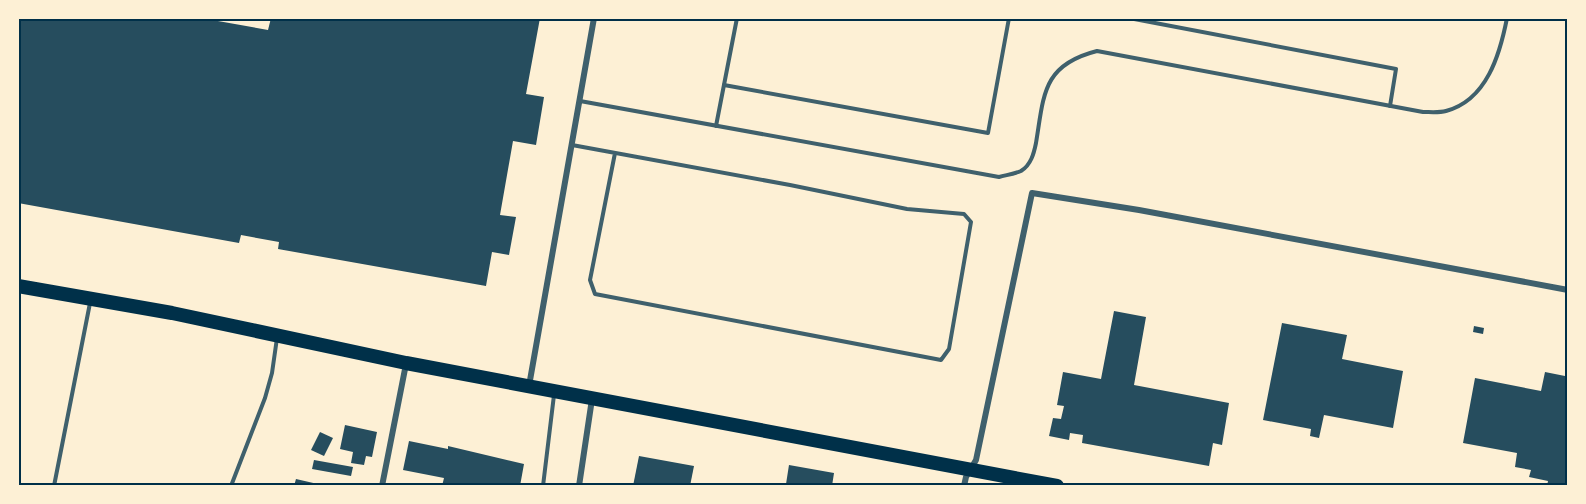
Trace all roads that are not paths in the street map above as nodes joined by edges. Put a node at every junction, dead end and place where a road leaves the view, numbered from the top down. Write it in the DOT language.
graph roads {
  1 [pos="594,18"];
  2 [pos="737,18"];
  3 [pos="1009,18"];
  4 [pos="1129,18"];
  5 [pos="1507,18"];
  6 [pos="724,84"];
  7 [pos="580,100"];
  8 [pos="1390,106"];
  9 [pos="716,126"];
  10 [pos="572,145"];
  11 [pos="615,153"];
  12 [pos="18,286"];
  13 [pos="1568,290"];
  14 [pos="90,299"];
  15 [pos="278,336"];
  16 [pos="406,363"];
  17 [pos="529,386"];
  18 [pos="555,392"];
  19 [pos="592,399"];
  20 [pos="970,470"];
  21 [pos="54,486"];
  22 [pos="231,486"];
  23 [pos="382,486"];
  24 [pos="543,486"];
  25 [pos="579,486"];
  26 [pos="964,486"];
  27 [pos="1057,486"];
  1 -- 7 [label="street"];
  2 -- 6 [label="lane"];
  3 -- 6 [label="lane"];
  4 -- 8 [label="lane"];
  5 -- 8 [label="lane"];
  6 -- 9 [label="lane"];
  7 -- 9 [label="lane"];
  7 -- 10 [label="street"];
  8 -- 9 [label="lane"];
  10 -- 11 [label="lane"];
  10 -- 17 [label="street"];
  11 -- 11 [label="lane"];
  12 -- 14 [label="main road"];
  13 -- 20 [label="street"];
  14 -- 15 [label="main road"];
  14 -- 21 [label="lane"];
  15 -- 16 [label="main road"];
  15 -- 22 [label="lane"];
  16 -- 17 [label="main road"];
  16 -- 23 [label="street"];
  17 -- 18 [label="main road"];
  18 -- 19 [label="main road"];
  18 -- 24 [label="lane"];
  19 -- 20 [label="main road"];
  19 -- 25 [label="street"];
  20 -- 26 [label="street"];
  20 -- 27 [label="main road"];
}
